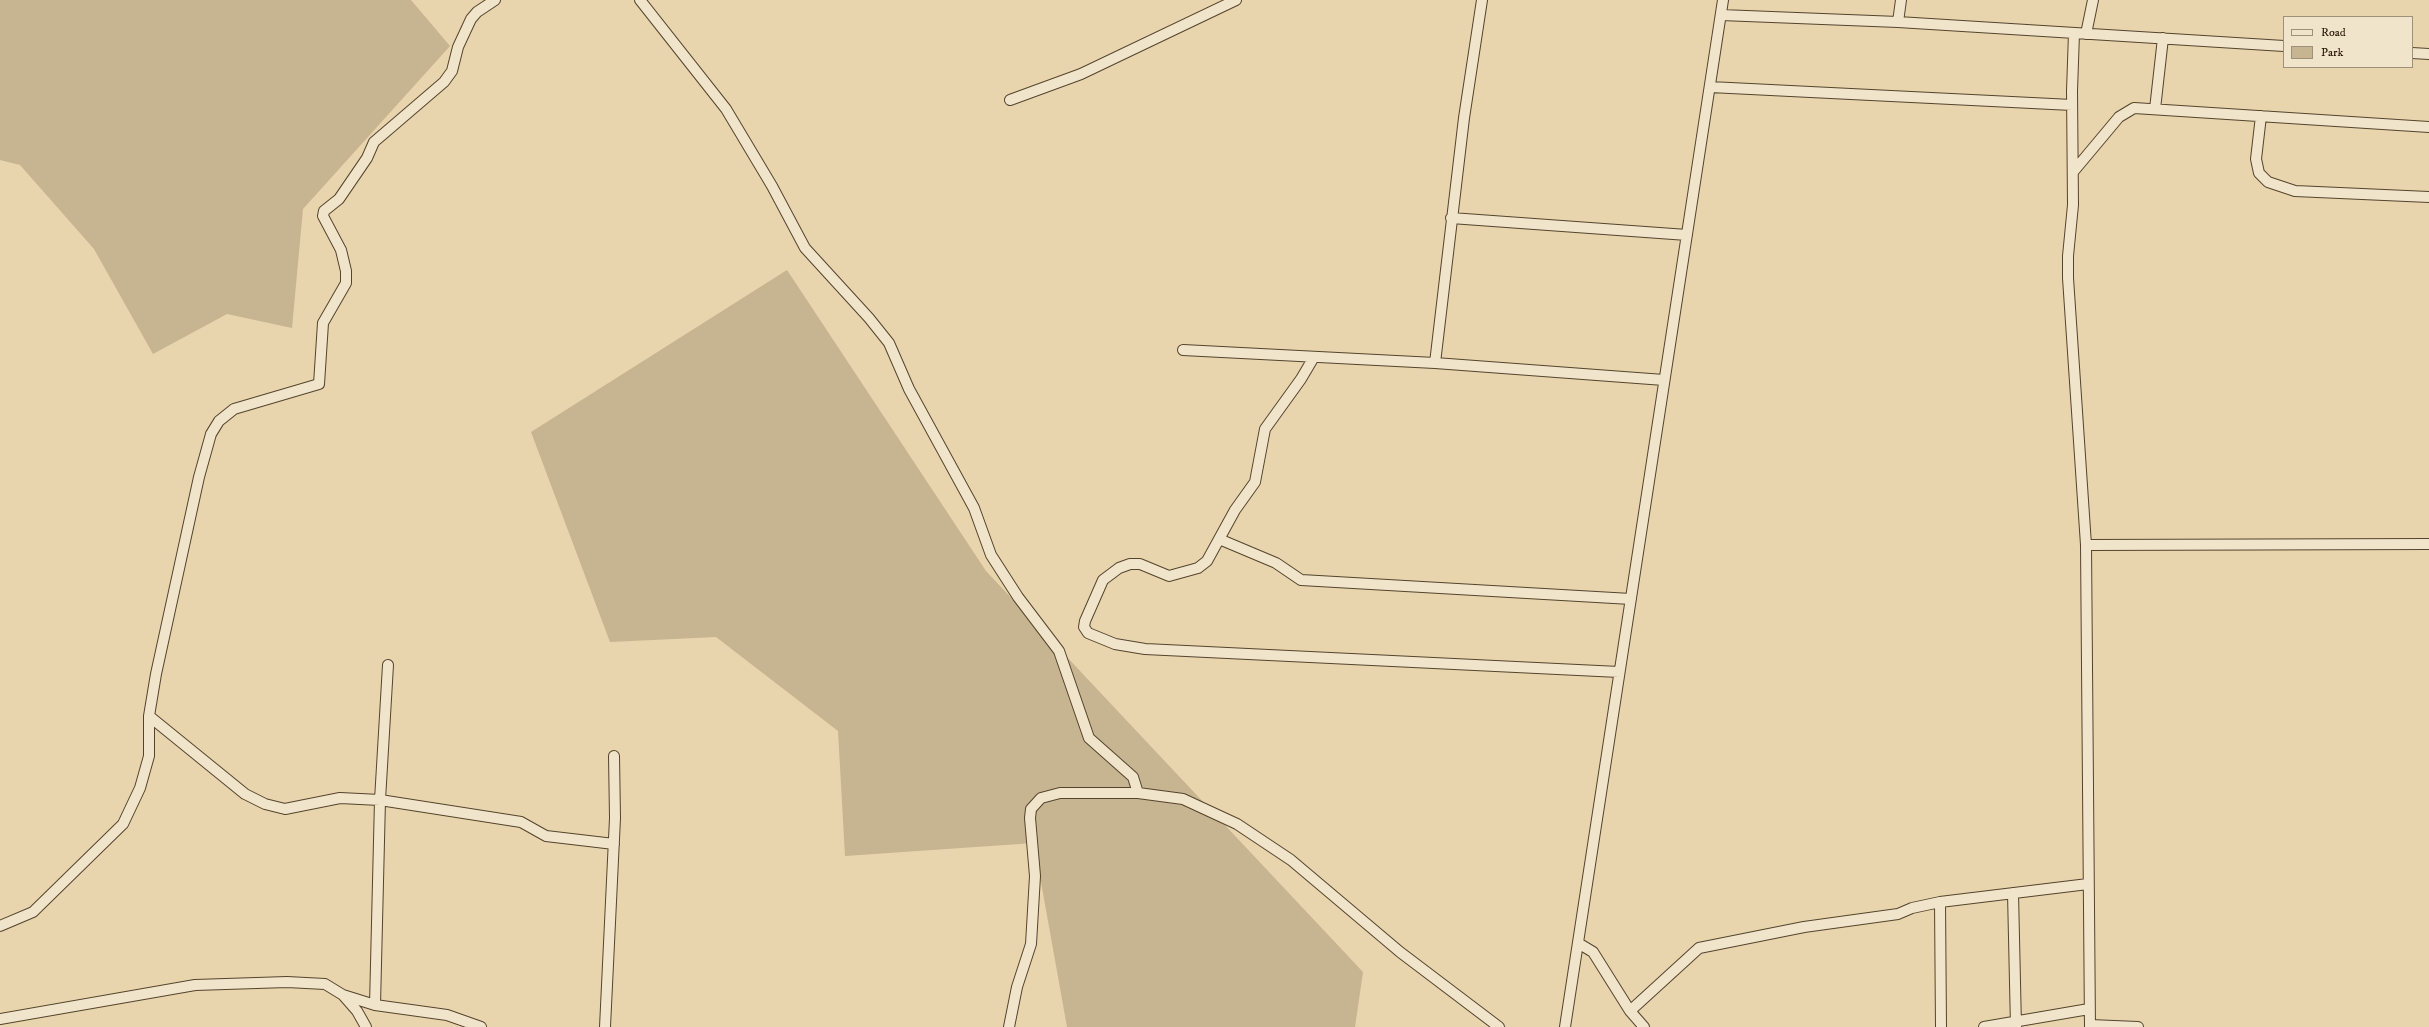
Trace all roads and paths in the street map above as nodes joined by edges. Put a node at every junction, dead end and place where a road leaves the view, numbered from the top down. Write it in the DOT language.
graph roads {
  1 [pos="495,0"];
  2 [pos="640,0"];
  3 [pos="1236,0"];
  4 [pos="1482,0"];
  5 [pos="1723,0"];
  6 [pos="1901,0"];
  7 [pos="2093,0"];
  8 [pos="1721,15"];
  9 [pos="1898,22"];
  10 [pos="2074,33"];
  11 [pos="2086,34"];
  12 [pos="2163,38"];
  13 [pos="2283,46"];
  14 [pos="2413,53"];
  15 [pos="2429,54"];
  16 [pos="1710,87"];
  17 [pos="1010,100"];
  18 [pos="2072,105"];
  19 [pos="2155,109"];
  20 [pos="2261,116"];
  21 [pos="2429,127"];
  22 [pos="2073,172"];
  23 [pos="2429,197"];
  24 [pos="1451,218"];
  25 [pos="1687,235"];
  26 [pos="1183,350"];
  27 [pos="1314,357"];
  28 [pos="1435,362"];
  29 [pos="1664,380"];
  30 [pos="1220,539"];
  31 [pos="2429,544"];
  32 [pos="2086,545"];
  33 [pos="1631,599"];
  34 [pos="388,665"];
  35 [pos="1620,672"];
  36 [pos="149,716"];
  37 [pos="614,756"];
  38 [pos="1138,793"];
  39 [pos="380,800"];
  40 [pos="614,844"];
  41 [pos="2088,884"];
  42 [pos="2013,893"];
  43 [pos="1940,902"];
  44 [pos="0,926"];
  45 [pos="1578,943"];
  46 [pos="343,995"];
  47 [pos="375,1005"];
  48 [pos="2089,1009"];
  49 [pos="1630,1011"];
  50 [pos="0,1019"];
  51 [pos="2016,1024"];
  52 [pos="2090,1026"];
  53 [pos="366,1027"];
  54 [pos="480,1027"];
  55 [pos="605,1027"];
  56 [pos="1009,1027"];
  57 [pos="1499,1027"];
  58 [pos="1565,1027"];
  59 [pos="1644,1027"];
  60 [pos="1940,1027"];
  61 [pos="1984,1027"];
  62 [pos="2138,1027"];
  1 -- 36 [label="street"];
  2 -- 38 [label="street"];
  3 -- 17 [label="street"];
  4 -- 24 [label="street"];
  5 -- 8 [label="street"];
  6 -- 9 [label="street"];
  7 -- 11 [label="street"];
  8 -- 9 [label="street"];
  8 -- 16 [label="street"];
  9 -- 10 [label="street"];
  10 -- 11 [label="street"];
  10 -- 18 [label="street"];
  11 -- 12 [label="street"];
  12 -- 13 [label="street"];
  12 -- 19 [label="street"];
  14 -- 15 [label="street"];
  16 -- 18 [label="street"];
  16 -- 25 [label="street"];
  18 -- 22 [label="street"];
  19 -- 20 [label="street"];
  19 -- 22 [label="street"];
  20 -- 21 [label="street"];
  20 -- 23 [label="street"];
  22 -- 32 [label="street"];
  24 -- 25 [label="street"];
  24 -- 28 [label="street"];
  25 -- 29 [label="street"];
  26 -- 27 [label="street"];
  27 -- 28 [label="street"];
  27 -- 30 [label="street"];
  28 -- 29 [label="street"];
  29 -- 33 [label="street"];
  30 -- 33 [label="street"];
  30 -- 35 [label="street"];
  31 -- 32 [label="street"];
  32 -- 41 [label="street"];
  33 -- 35 [label="street"];
  34 -- 39 [label="street"];
  35 -- 45 [label="street"];
  36 -- 39 [label="street"];
  36 -- 44 [label="street"];
  37 -- 40 [label="street"];
  38 -- 56 [label="street"];
  38 -- 57 [label="street"];
  39 -- 40 [label="street"];
  39 -- 47 [label="street"];
  40 -- 55 [label="street"];
  41 -- 42 [label="street"];
  41 -- 48 [label="street"];
  42 -- 43 [label="street"];
  42 -- 51 [label="street"];
  43 -- 49 [label="street"];
  43 -- 60 [label="street"];
  45 -- 49 [label="street"];
  45 -- 58 [label="street"];
  46 -- 47 [label="street"];
  46 -- 50 [label="street"];
  46 -- 53 [label="street"];
  47 -- 54 [label="street"];
  48 -- 51 [label="street"];
  48 -- 52 [label="street"];
  49 -- 59 [label="street"];
  51 -- 61 [label="street"];
  52 -- 62 [label="street"];
}
